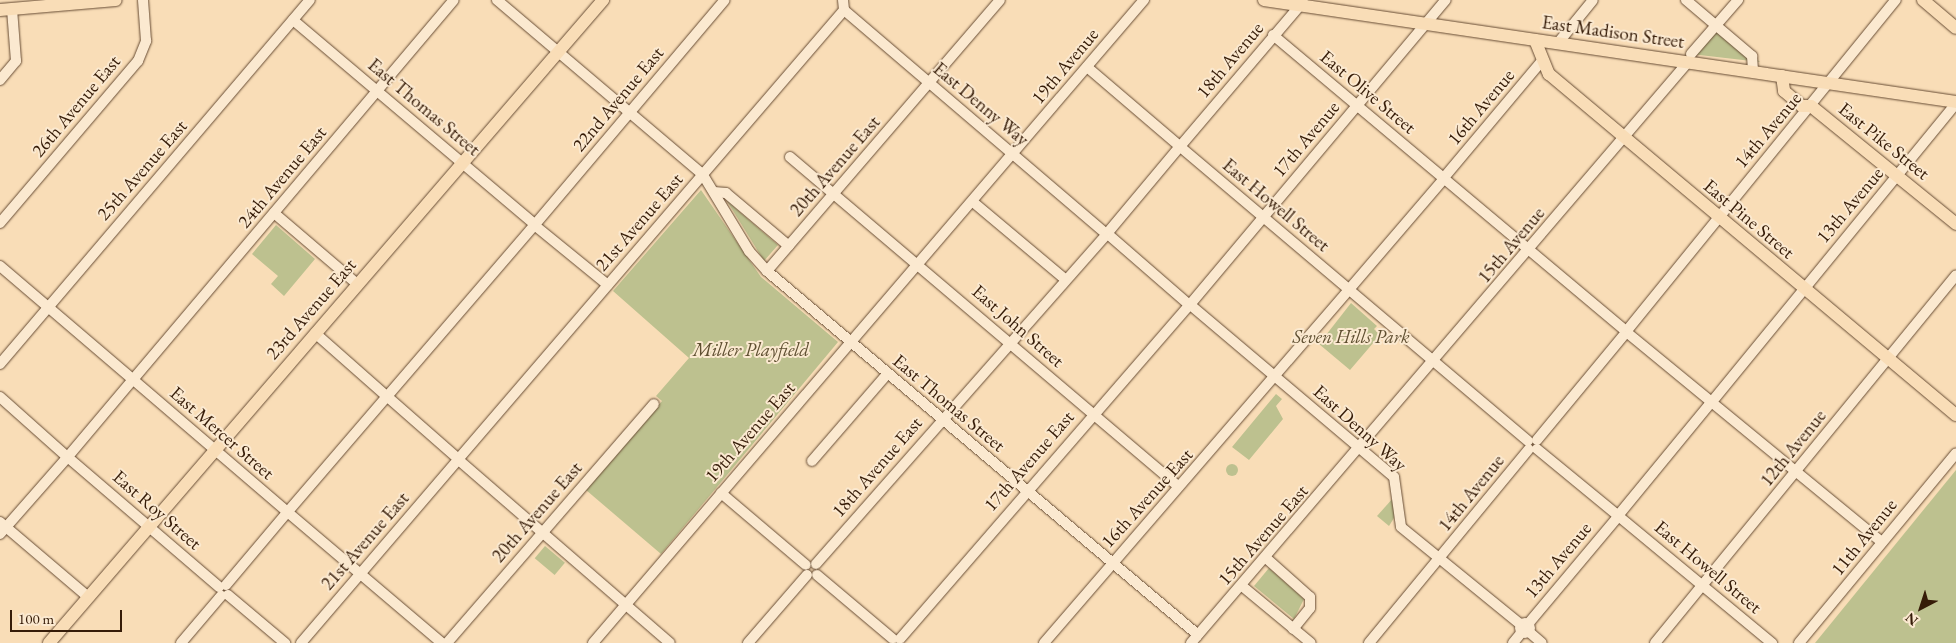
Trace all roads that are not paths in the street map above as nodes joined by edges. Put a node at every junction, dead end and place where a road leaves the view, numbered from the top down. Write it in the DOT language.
graph roads {
  1 [pos="116,0"];
  2 [pos="143,0"];
  3 [pos="310,0"];
  4 [pos="454,0"];
  5 [pos="497,0"];
  6 [pos="603,0"];
  7 [pos="725,0"];
  8 [pos="1000,0"];
  9 [pos="1144,0"];
  10 [pos="1264,0"];
  11 [pos="1446,0"];
  12 [pos="1593,0"];
  13 [pos="1686,0"];
  14 [pos="1738,0"];
  15 [pos="1896,0"];
  16 [pos="1923,0"];
  17 [pos="1303,2"];
  18 [pos="40,3"];
  19 [pos="843,5"];
  20 [pos="6,10"];
  21 [pos="294,20"];
  22 [pos="1427,23"];
  23 [pos="1716,25"];
  24 [pos="1956,28"];
  25 [pos="1273,35"];
  26 [pos="1535,40"];
  27 [pos="1558,43"];
  28 [pos="558,52"];
  29 [pos="1689,58"];
  30 [pos="1541,62"];
  31 [pos="1086,67"];
  32 [pos="1753,72"];
  33 [pos="1782,76"];
  34 [pos="0,80"];
  35 [pos="929,83"];
  36 [pos="1830,83"];
  37 [pos="378,91"];
  38 [pos="1956,103"];
  39 [pos="1357,105"];
  40 [pos="1811,106"];
  41 [pos="629,112"];
  42 [pos="1623,138"];
  43 [pos="1180,147"];
  44 [pos="1014,154"];
  45 [pos="790,157"];
  46 [pos="462,162"];
  47 [pos="704,174"];
  48 [pos="1897,176"];
  49 [pos="1444,178"];
  50 [pos="714,192"];
  51 [pos="834,194"];
  52 [pos="973,202"];
  53 [pos="274,213"];
  54 [pos="1263,217"];
  55 [pos="1718,218"];
  56 [pos="0,223"];
  57 [pos="535,224"];
  58 [pos="1956,224"];
  59 [pos="1107,233"];
  60 [pos="789,246"];
  61 [pos="1530,250"];
  62 [pos="919,265"];
  63 [pos="0,266"];
  64 [pos="767,271"];
  65 [pos="1956,275"];
  66 [pos="1066,280"];
  67 [pos="357,284"];
  68 [pos="608,285"];
  69 [pos="1804,288"];
  70 [pos="1349,290"];
  71 [pos="1190,305"];
  72 [pos="48,307"];
  73 [pos="1626,332"];
  74 [pos="315,333"];
  75 [pos="851,342"];
  76 [pos="1009,342"];
  77 [pos="1888,358"];
  78 [pos="1434,362"];
  79 [pos="0,364"];
  80 [pos="888,373"];
  81 [pos="1275,377"];
  82 [pos="133,380"];
  83 [pos="387,396"];
  84 [pos="0,398"];
  85 [pos="1712,402"];
  86 [pos="654,404"];
  87 [pos="1094,414"];
  88 [pos="1956,415"];
  89 [pos="941,419"];
  90 [pos="1533,445"];
  91 [pos="1360,448"];
  92 [pos="215,450"];
  93 [pos="1956,453"];
  94 [pos="68,456"];
  95 [pos="458,459"];
  96 [pos="812,461"];
  97 [pos="1796,472"];
  98 [pos="1178,486"];
  99 [pos="1026,491"];
  100 [pos="721,493"];
  101 [pos="288,512"];
  102 [pos="1619,516"];
  103 [pos="149,526"];
  104 [pos="2,527"];
  105 [pos="544,531"];
  106 [pos="1882,542"];
  107 [pos="1266,558"];
  108 [pos="1439,558"];
  109 [pos="1112,563"];
  110 [pos="810,571"];
  111 [pos="359,573"];
  112 [pos="1702,585"];
  113 [pos="1242,586"];
  114 [pos="224,591"];
  115 [pos="88,597"];
  116 [pos="626,604"];
  117 [pos="1525,628"];
  118 [pos="1293,629"];
  119 [pos="1194,639"];
  120 [pos="897,641"];
  121 [pos="49,643"];
  122 [pos="181,643"];
  123 [pos="284,643"];
  124 [pos="301,643"];
  125 [pos="442,643"];
  126 [pos="448,643"];
  127 [pos="593,643"];
  128 [pos="670,643"];
  129 [pos="748,643"];
  130 [pos="1044,643"];
  131 [pos="1311,643"];
  132 [pos="1369,643"];
  133 [pos="1513,643"];
  134 [pos="1542,643"];
  135 [pos="1655,643"];
  136 [pos="1772,643"];
  137 [pos="1799,643"];
  1 -- 18 [label="main road"];
  2 -- 56 [label="street, 26th Avenue East"];
  3 -- 21 [label="street, 25th Avenue East"];
  4 -- 37 [label="street, 24th Avenue East"];
  5 -- 28 [label="street"];
  6 -- 28 [label="main road, 23rd Avenue East"];
  7 -- 41 [label="street, 22nd Avenue East"];
  8 -- 35 [label="street, 20th Avenue East"];
  9 -- 31 [label="street, 19th Avenue"];
  10 -- 17 [label="main road, East Madison Street"];
  11 -- 22 [label="street, 17th Avenue"];
  12 -- 27 [label="street"];
  13 -- 23 [label="street"];
  14 -- 23 [label="street, 15th Avenue"];
  15 -- 36 [label="street, 14th Avenue"];
  16 -- 24 [label="main road"];
  17 -- 22 [label="main road, East Madison Street"];
  17 -- 25 [label="street, 18th Avenue"];
  18 -- 20 [label="main road"];
  19 -- 35 [label="street, East Denny Way"];
  19 -- 47 [label="street, 21st Avenue East"];
  20 -- 34 [label="street"];
  21 -- 37 [label="street, East Thomas Street"];
  21 -- 72 [label="street, 25th Avenue East"];
  22 -- 26 [label="main road, East Madison Street"];
  22 -- 39 [label="street, 17th Avenue"];
  23 -- 29 [label="street, 15th Avenue"];
  23 -- 32 [label="street"];
  25 -- 39 [label="street, East Olive Street"];
  25 -- 43 [label="street, 18th Avenue"];
  26 -- 27 [label="main road, East Madison Street"];
  26 -- 30 [label="main road, East Pine Street"];
  27 -- 29 [label="main road, East Madison Street"];
  28 -- 41 [label="street"];
  28 -- 46 [label="main road, 23rd Avenue East"];
  29 -- 32 [label="main road, East Madison Street"];
  29 -- 42 [label="street, 15th Avenue"];
  30 -- 42 [label="main road, East Pine Street"];
  30 -- 49 [label="street, 16th Avenue"];
  31 -- 43 [label="street, East Howell Street"];
  31 -- 44 [label="street, 19th Avenue"];
  32 -- 33 [label="main road, East Madison Street"];
  33 -- 36 [label="main road, East Madison Street"];
  33 -- 40 [label="main road, East Pike Street"];
  35 -- 44 [label="street, East Denny Way"];
  35 -- 51 [label="street, 20th Avenue East"];
  36 -- 38 [label="main road, East Madison Street"];
  36 -- 40 [label="street, 14th Avenue"];
  37 -- 46 [label="street, East Thomas Street"];
  37 -- 53 [label="street, 24th Avenue East"];
  38 -- 48 [label="street, 13th Avenue"];
  39 -- 49 [label="street, East Olive Street"];
  39 -- 54 [label="street, 17th Avenue"];
  40 -- 48 [label="main road, East Pike Street"];
  40 -- 55 [label="street, 14th Avenue"];
  41 -- 47 [label="street"];
  41 -- 57 [label="street, 22nd Avenue East"];
  42 -- 55 [label="main road, East Pine Street"];
  42 -- 61 [label="street, 15th Avenue"];
  43 -- 54 [label="street, East Howell Street"];
  43 -- 59 [label="street, 18th Avenue"];
  44 -- 52 [label="street, 19th Avenue East"];
  44 -- 59 [label="street, East Denny Way"];
  45 -- 51 [label="street, East John Street"];
  46 -- 57 [label="street, East Thomas Street"];
  46 -- 67 [label="main road, 23rd Avenue East"];
  47 -- 50 [label="street, East Thomas Street"];
  47 -- 68 [label="street, 21st Avenue East"];
  48 -- 58 [label="main road, East Pike Street"];
  48 -- 69 [label="street, 13th Avenue"];
  49 -- 61 [label="street, East Olive Street"];
  49 -- 70 [label="street, 16th Avenue"];
  50 -- 60 [label="street"];
  50 -- 64 [label="street, East Thomas Street"];
  51 -- 60 [label="street, 20th Avenue East"];
  51 -- 62 [label="street, East John Street"];
  52 -- 62 [label="street, 19th Avenue East"];
  52 -- 66 [label="street"];
  53 -- 67 [label="street"];
  53 -- 82 [label="street, 24th Avenue East"];
  54 -- 70 [label="street, East Howell Street"];
  54 -- 71 [label="street, 17th Avenue"];
  55 -- 69 [label="main road, East Pine Street"];
  55 -- 73 [label="street, 14th Avenue"];
  57 -- 68 [label="street, East Thomas Street"];
  57 -- 83 [label="street, 22nd Avenue East"];
  59 -- 66 [label="street, 18th Avenue East"];
  59 -- 71 [label="street, East Denny Way"];
  60 -- 64 [label="street, 20th Avenue East"];
  61 -- 73 [label="street, East Olive Street"];
  61 -- 78 [label="street, 15th Avenue"];
  62 -- 75 [label="street, 19th Avenue East"];
  62 -- 76 [label="street, East John Street"];
  63 -- 72 [label="street, East Mercer Street"];
  64 -- 75 [label="street, East Thomas Street"];
  65 -- 77 [label="street, 12th Avenue"];
  66 -- 76 [label="street, 18th Avenue East"];
  67 -- 74 [label="main road, 23rd Avenue East"];
  68 -- 95 [label="street, 21st Avenue East"];
  69 -- 77 [label="main road, East Pine Street"];
  69 -- 85 [label="street, 13th Avenue"];
  70 -- 78 [label="street, East Howell Street"];
  70 -- 81 [label="street, 16th Avenue"];
  71 -- 81 [label="street, East Denny Way"];
  71 -- 87 [label="street, 17th Avenue East"];
  72 -- 79 [label="street, 25th Avenue East"];
  72 -- 82 [label="street, East Mercer Street"];
  73 -- 85 [label="street, East Olive Street"];
  73 -- 90 [label="street, 14th Avenue"];
  74 -- 83 [label="street"];
  74 -- 92 [label="main road, 23rd Avenue East"];
  75 -- 80 [label="street, East Thomas Street"];
  75 -- 100 [label="street, 19th Avenue East"];
  76 -- 87 [label="street, East John Street"];
  76 -- 89 [label="street, 18th Avenue East"];
  77 -- 88 [label="main road, East Pine Street"];
  77 -- 97 [label="street, 12th Avenue"];
  78 -- 90 [label="street, East Howell Street"];
  78 -- 91 [label="street, 15th Avenue"];
  80 -- 89 [label="street, East Thomas Street"];
  80 -- 96 [label="street"];
  81 -- 91 [label="street, East Denny Way"];
  81 -- 98 [label="street, 16th Avenue East"];
  82 -- 92 [label="street, East Mercer Street"];
  82 -- 94 [label="street, 24th Avenue East"];
  83 -- 95 [label="street"];
  83 -- 101 [label="street, 22nd Avenue East"];
  84 -- 94 [label="street, East Roy Street"];
  85 -- 97 [label="street, East Olive Street"];
  85 -- 102 [label="street, 13th Avenue"];
  86 -- 105 [label="street, 20th Avenue East"];
  87 -- 98 [label="street, East John Street"];
  87 -- 99 [label="street, 17th Avenue East"];
  89 -- 99 [label="street, East Thomas Street"];
  89 -- 110 [label="street, 18th Avenue East"];
  90 -- 102 [label="street, East Howell Street"];
  90 -- 108 [label="street, 14th Avenue"];
  91 -- 107 [label="street, 15th Avenue East"];
  91 -- 108 [label="street, East Denny Way"];
  92 -- 101 [label="street, East Mercer Street"];
  92 -- 103 [label="main road, 23rd Avenue East"];
  93 -- 106 [label="street, 11th Avenue"];
  94 -- 103 [label="street, East Roy Street"];
  94 -- 104 [label="street, 24th Avenue East"];
  95 -- 105 [label="street"];
  95 -- 111 [label="street, 21st Avenue East"];
  97 -- 106 [label="street, East Olive Street"];
  97 -- 112 [label="street, 12th Avenue"];
  98 -- 109 [label="street, 16th Avenue East"];
  99 -- 109 [label="street, East Thomas Street"];
  99 -- 120 [label="street, 17th Avenue East"];
  100 -- 110 [label="street"];
  100 -- 116 [label="street, 19th Avenue East"];
  101 -- 111 [label="street, East Mercer Street"];
  101 -- 114 [label="street, 22nd Avenue East"];
  102 -- 112 [label="street, East Howell Street"];
  102 -- 117 [label="street, 13th Avenue"];
  103 -- 114 [label="street, East Roy Street"];
  103 -- 115 [label="main road, 23rd Avenue East"];
  104 -- 115 [label="street"];
  105 -- 116 [label="street"];
  105 -- 126 [label="street, 20th Avenue East"];
  106 -- 137 [label="street, 11th Avenue"];
  107 -- 113 [label="street, 15th Avenue East"];
  107 -- 118 [label="street"];
  108 -- 117 [label="street, East Denny Way"];
  108 -- 132 [label="street, 14th Avenue"];
  109 -- 119 [label="street, East Thomas Street"];
  109 -- 130 [label="street, 16th Avenue East"];
  110 -- 120 [label="street"];
  110 -- 129 [label="street"];
  111 -- 124 [label="street, 21st Avenue East"];
  111 -- 125 [label="street, East Mercer Street"];
  112 -- 135 [label="street, 12th Avenue"];
  112 -- 136 [label="street, East Howell Street"];
  113 -- 118 [label="street"];
  113 -- 119 [label="street, 15th Avenue East"];
  114 -- 122 [label="street, 22nd Avenue East"];
  114 -- 123 [label="street, East Roy Street"];
  115 -- 121 [label="main road, 23rd Avenue East"];
  116 -- 127 [label="street, 19th Avenue East"];
  116 -- 128 [label="street"];
  117 -- 133 [label="street, 13th Avenue"];
  117 -- 134 [label="street, East Denny Way"];
  118 -- 131 [label="street"];
}
